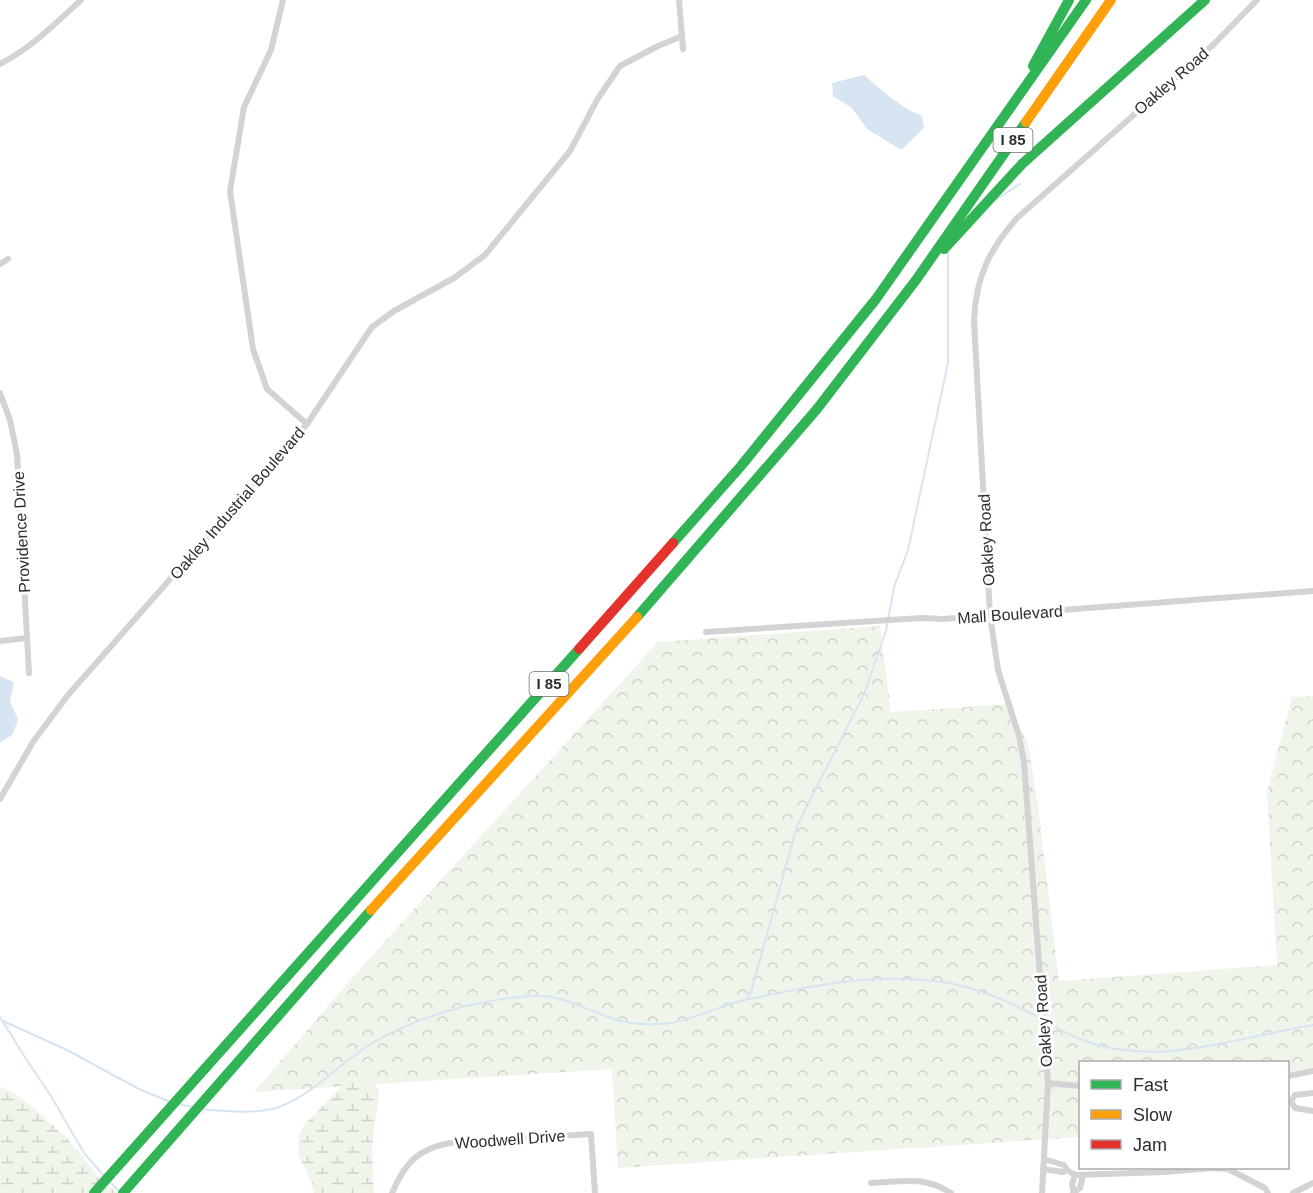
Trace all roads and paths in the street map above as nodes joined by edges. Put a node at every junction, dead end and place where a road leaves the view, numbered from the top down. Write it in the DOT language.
graph roads {
  1 [pos="81,0"];
  2 [pos="283,0"];
  3 [pos="679,0"];
  4 [pos="1069,0"];
  5 [pos="1086,0"];
  6 [pos="1111,0"];
  7 [pos="1205,0"];
  8 [pos="1257,0"];
  9 [pos="682,36"];
  10 [pos="683,49"];
  11 [pos="0,64"];
  12 [pos="1008,112"];
  13 [pos="8,259"];
  14 [pos="0,264"];
  15 [pos="916,280"];
  16 [pos="1,397"];
  17 [pos="307,424"];
  18 [pos="1313,591"];
  19 [pos="990,615"];
  20 [pos="706,632"];
  21 [pos="27,638"];
  22 [pos="0,641"];
  23 [pos="29,673"];
  24 [pos="0,799"];
  25 [pos="1313,1071"];
  26 [pos="1289,1076"];
  27 [pos="1048,1083"];
  28 [pos="1079,1086"];
  29 [pos="1313,1093"];
  30 [pos="1313,1111"];
  31 [pos="1044,1159"];
  32 [pos="1043,1169"];
  33 [pos="1200,1169"];
  34 [pos="1228,1169"];
  35 [pos="1067,1170"];
  36 [pos="1075,1175"];
  37 [pos="1083,1175"];
  38 [pos="871,1183"];
  39 [pos="1313,1183"];
  40 [pos="1074,1192"];
  41 [pos="94,1193"];
  42 [pos="123,1193"];
  43 [pos="392,1193"];
  44 [pos="595,1193"];
  45 [pos="951,1193"];
  46 [pos="1042,1193"];
  47 [pos="1268,1193"];
  48 [pos="1293,1193"];
  1 -- 11 [label="street"];
  2 -- 17 [label="street, Oakley Industrial Boulevard"];
  3 -- 9 [label="street"];
  4 -- 12 [label="highway"];
  5 -- 12 [label="highway, I 85"];
  6 -- 15 [label="highway, I 85"];
  7 -- 15 [label="highway"];
  8 -- 19 [label="street, Oakley Road"];
  9 -- 10 [label="street"];
  9 -- 17 [label="street"];
  12 -- 41 [label="highway, I 85"];
  13 -- 14 [label="street"];
  15 -- 42 [label="highway, I 85"];
  16 -- 21 [label="street, Providence Drive"];
  17 -- 24 [label="street, Oakley Industrial Boulevard"];
  18 -- 19 [label="street, Mall Boulevard"];
  19 -- 20 [label="street, Mall Boulevard"];
  19 -- 27 [label="street, Oakley Road"];
  21 -- 22 [label="street"];
  21 -- 23 [label="street, Providence Drive"];
  25 -- 26 [label="street"];
  27 -- 28 [label="street"];
  27 -- 31 [label="street, Oakley Road"];
  29 -- 30 [label="street"];
  31 -- 32 [label="street, Oakley Road"];
  31 -- 35 [label="street"];
  32 -- 35 [label="street"];
  32 -- 46 [label="street, Oakley Road"];
  33 -- 37 [label="street"];
  34 -- 47 [label="street"];
  35 -- 36 [label="street"];
  36 -- 37 [label="street"];
  36 -- 40 [label="street"];
  37 -- 40 [label="street"];
  38 -- 45 [label="street"];
  39 -- 48 [label="street"];
  43 -- 44 [label="street, Woodwell Drive"];
}
